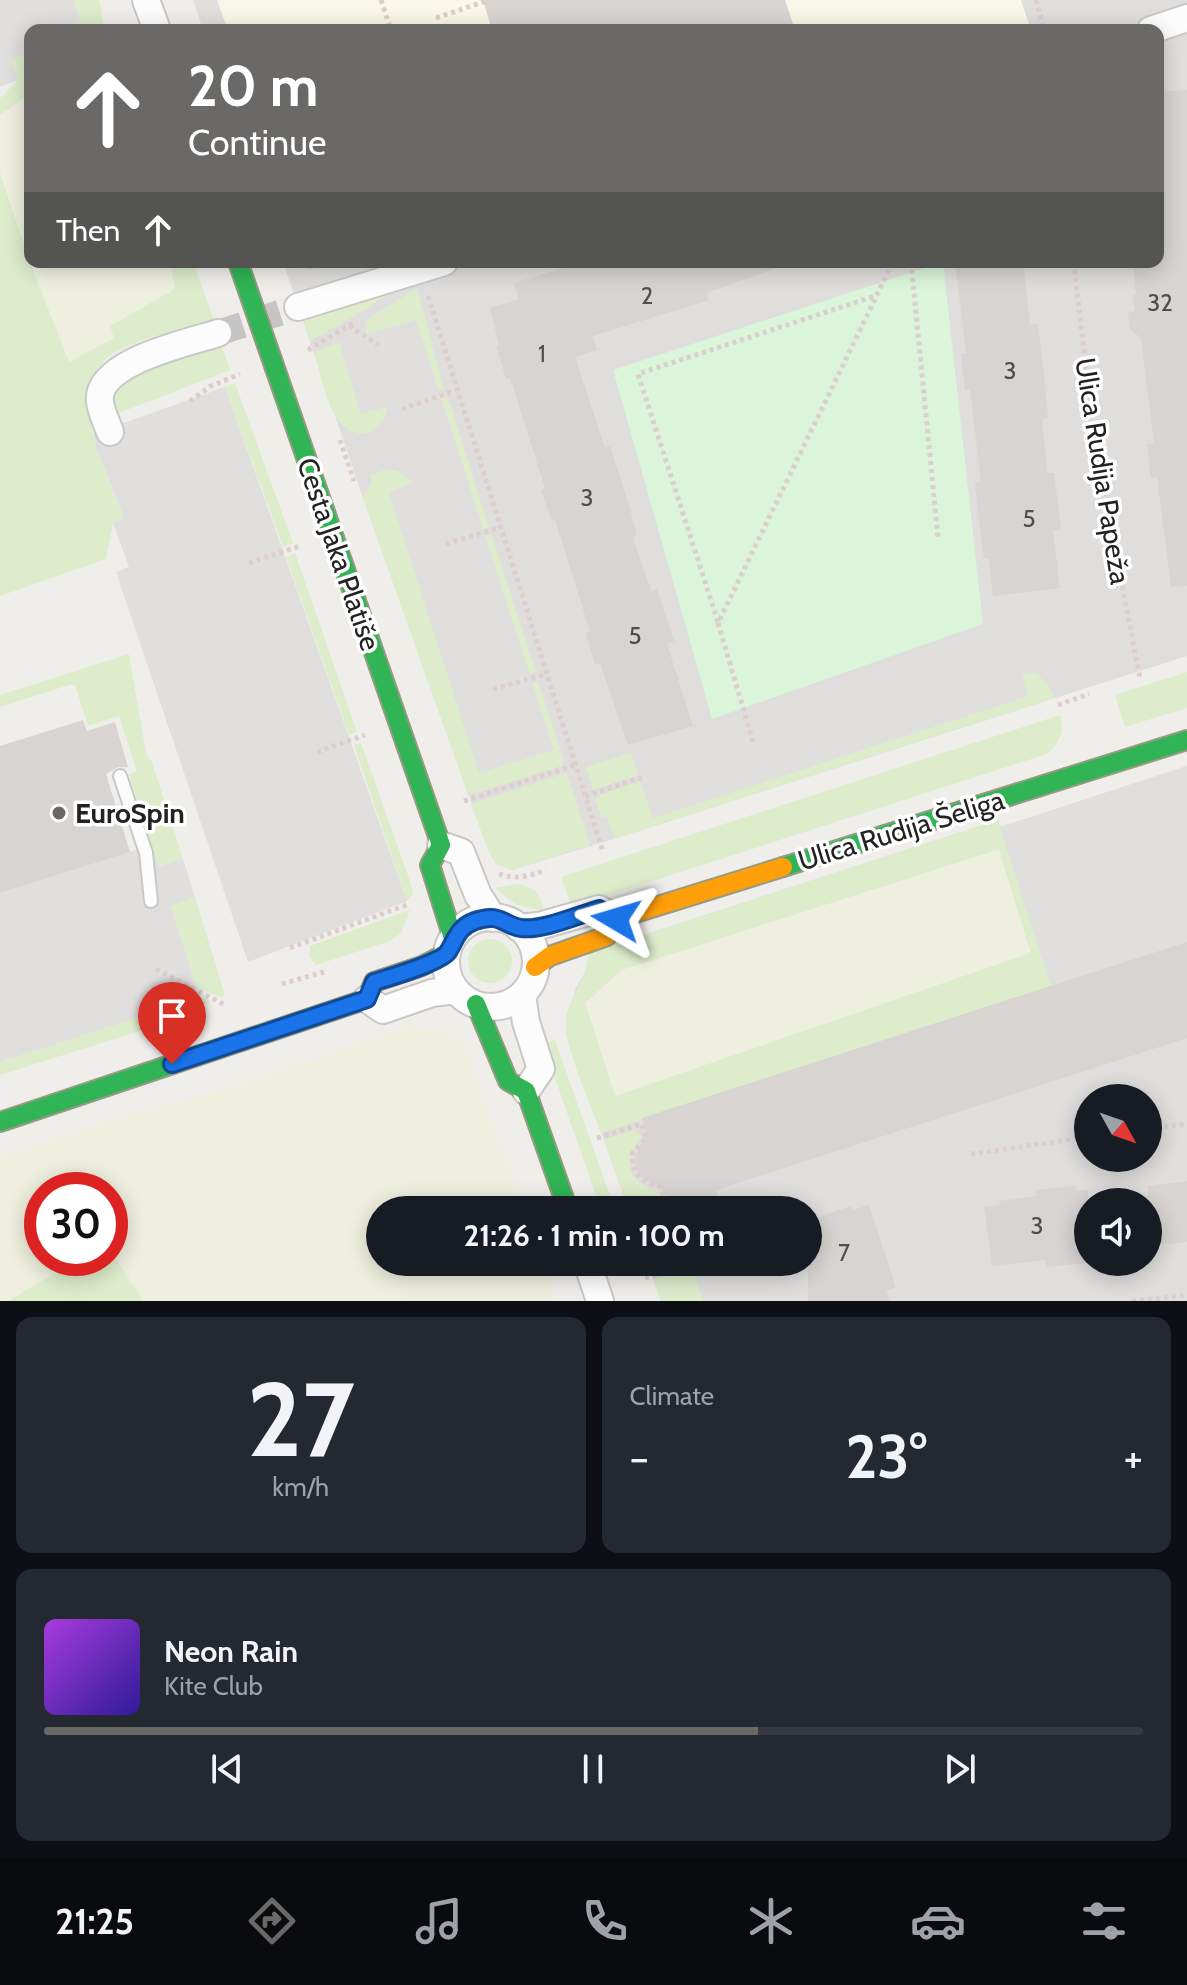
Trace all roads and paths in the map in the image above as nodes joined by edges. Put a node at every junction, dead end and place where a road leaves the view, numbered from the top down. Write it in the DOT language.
graph roads {
  1 [pos="146,0"];
  2 [pos="381,0"];
  3 [pos="489,0"];
  4 [pos="1036,0"];
  5 [pos="436,18"];
  6 [pos="1187,18"];
  7 [pos="155,24"];
  8 [pos="389,24"];
  9 [pos="1042,24"];
  10 [pos="1164,26"];
  11 [pos="240,268"];
  12 [pos="425,268"];
  13 [pos="432,268"];
  14 [pos="890,268"];
  15 [pos="912,268"];
  16 [pos="1075,268"];
  17 [pos="875,296"];
  18 [pos="298,307"];
  19 [pos="348,326"];
  20 [pos="218,333"];
  21 [pos="382,347"];
  22 [pos="240,374"];
  23 [pos="457,390"];
  24 [pos="190,401"];
  25 [pos="402,409"];
  26 [pos="110,432"];
  27 [pos="340,440"];
  28 [pos="355,486"];
  29 [pos="501,527"];
  30 [pos="938,538"];
  31 [pos="446,544"];
  32 [pos="300,546"];
  33 [pos="249,563"];
  34 [pos="718,623"];
  35 [pos="547,674"];
  36 [pos="1140,678"];
  37 [pos="493,689"];
  38 [pos="1089,694"];
  39 [pos="1058,705"];
  40 [pos="365,735"];
  41 [pos="1187,740"];
  42 [pos="753,742"];
  43 [pos="317,752"];
  44 [pos="576,765"];
  45 [pos="120,776"];
  46 [pos="643,777"];
  47 [pos="585,796"];
  48 [pos="464,801"];
  49 [pos="441,845"];
  50 [pos="603,852"];
  51 [pos="546,870"];
  52 [pos="499,874"];
  53 [pos="422,899"];
  54 [pos="151,901"];
  55 [pos="493,918"];
  56 [pos="616,919"];
  57 [pos="519,928"];
  58 [pos="450,946"];
  59 [pos="290,948"];
  60 [pos="535,967"];
  61 [pos="156,969"];
  62 [pos="324,972"];
  63 [pos="282,984"];
  64 [pos="522,995"];
  65 [pos="466,997"];
  66 [pos="367,999"];
  67 [pos="225,1005"];
  68 [pos="526,1091"];
  69 [pos="0,1122"];
  70 [pos="1187,1124"];
  71 [pos="1162,1127"];
  72 [pos="597,1138"];
  73 [pos="1074,1139"];
  74 [pos="971,1154"];
  75 [pos="563,1196"];
  76 [pos="664,1196"];
  77 [pos="592,1276"];
  78 [pos="651,1276"];
  79 [pos="645,1278"];
  80 [pos="1187,1295"];
  81 [pos="600,1301"];
  82 [pos="1132,1301"];
  1 -- 7 [label="street"];
  2 -- 8 [label="path"];
  3 -- 5 [label="path"];
  4 -- 9 [label="path"];
  6 -- 10 [label="street"];
  11 -- 49 [label="street, Cesta Jaka Platiše"];
  12 -- 18 [label="street"];
  13 -- 23 [label="path"];
  14 -- 17 [label="path"];
  15 -- 30 [label="path"];
  16 -- 36 [label="path, Ulica Rudija Papeža"];
  17 -- 34 [label="path"];
  17 -- 34 [label="path"];
  19 -- 21 [label="path"];
  20 -- 26 [label="street"];
  22 -- 24 [label="path"];
  23 -- 25 [label="path"];
  23 -- 29 [label="path"];
  27 -- 28 [label="path"];
  29 -- 31 [label="path"];
  29 -- 35 [label="path"];
  32 -- 33 [label="path"];
  34 -- 42 [label="path"];
  35 -- 37 [label="path"];
  35 -- 44 [label="path"];
  38 -- 39 [label="path"];
  40 -- 43 [label="path"];
  41 -- 56 [label="street, Ulica Rudija Šeliga"];
  44 -- 47 [label="path"];
  44 -- 48 [label="path"];
  45 -- 54 [label="lane"];
  46 -- 47 [label="path"];
  47 -- 50 [label="path"];
  49 -- 55 [label="street, Cesta Jaka Platiše"];
  49 -- 58 [label="street, Cesta Jaka Platiše"];
  51 -- 52 [label="path"];
  53 -- 59 [label="path"];
  55 -- 57 [label="street"];
  55 -- 58 [label="street"];
  56 -- 57 [label="street, Ulica Rudija Šeliga"];
  56 -- 60 [label="street, Ulica Rudija Šeliga"];
  57 -- 60 [label="street"];
  58 -- 65 [label="street"];
  58 -- 66 [label="street"];
  60 -- 64 [label="street"];
  61 -- 67 [label="path"];
  62 -- 63 [label="path"];
  64 -- 65 [label="street"];
  64 -- 68 [label="street"];
  65 -- 66 [label="street"];
  65 -- 68 [label="street"];
  66 -- 69 [label="street"];
  68 -- 75 [label="street"];
  70 -- 71 [label="path"];
  72 -- 76 [label="path"];
  73 -- 74 [label="path"];
  77 -- 81 [label="street"];
  78 -- 79 [label="path"];
  80 -- 82 [label="path"];
}
